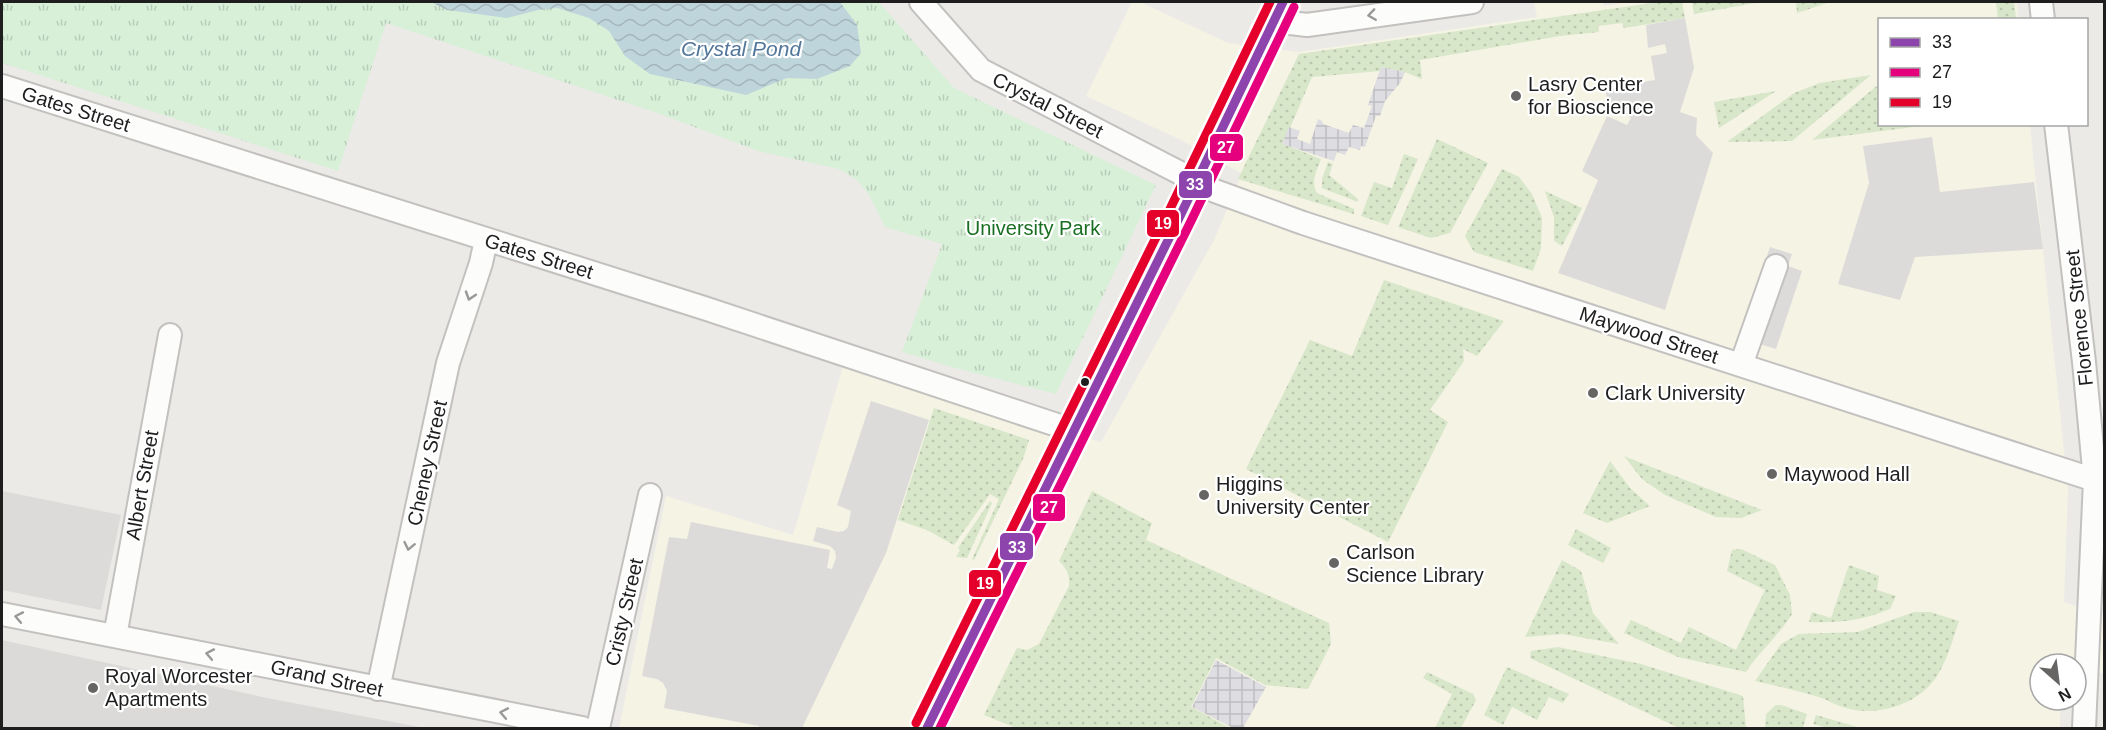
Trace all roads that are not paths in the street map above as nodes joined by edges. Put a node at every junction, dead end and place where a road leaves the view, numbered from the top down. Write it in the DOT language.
graph roads {
  1 [pos="921,2"];
  2 [pos="1472,2"];
  3 [pos="2041,2"];
  4 [pos="1279,11"];
  5 [pos="2043,18"];
  6 [pos="2,86"];
  7 [pos="2056,126"];
  8 [pos="1197,182"];
  9 [pos="486,240"];
  10 [pos="1776,266"];
  11 [pos="170,335"];
  12 [pos="1741,365"];
  13 [pos="1075,430"];
  14 [pos="2100,481"];
  15 [pos="650,495"];
  16 [pos="2,614"];
  17 [pos="115,636"];
  18 [pos="378,689"];
  19 [pos="582,729"];
  20 [pos="598,729"];
  21 [pos="927,729"];
  22 [pos="2084,729"];
  1 -- 8 [label="street, Crystal Street"];
  2 -- 4 [label="street, one-way"];
  3 -- 5 [label="street"];
  4 -- 8 [label="main road"];
  6 -- 9 [label="street, Gates Street"];
  7 -- 14 [label="street, Florence Street"];
  8 -- 12 [label="street, Maywood Street"];
  8 -- 13 [label="main road"];
  9 -- 13 [label="street, Gates Street"];
  9 -- 18 [label="street, Cheney Street, one-way"];
  10 -- 12 [label="street"];
  11 -- 17 [label="street, Albert Street"];
  12 -- 14 [label="street, Maywood Street"];
  13 -- 21 [label="main road"];
  14 -- 22 [label="street, Florence Street"];
  15 -- 20 [label="street, Cristy Street"];
  17 -- 16 [label="street, Grand Street, one-way"];
  18 -- 17 [label="street, Grand Street, one-way"];
  19 -- 18 [label="street, Grand Street, one-way"];
}
